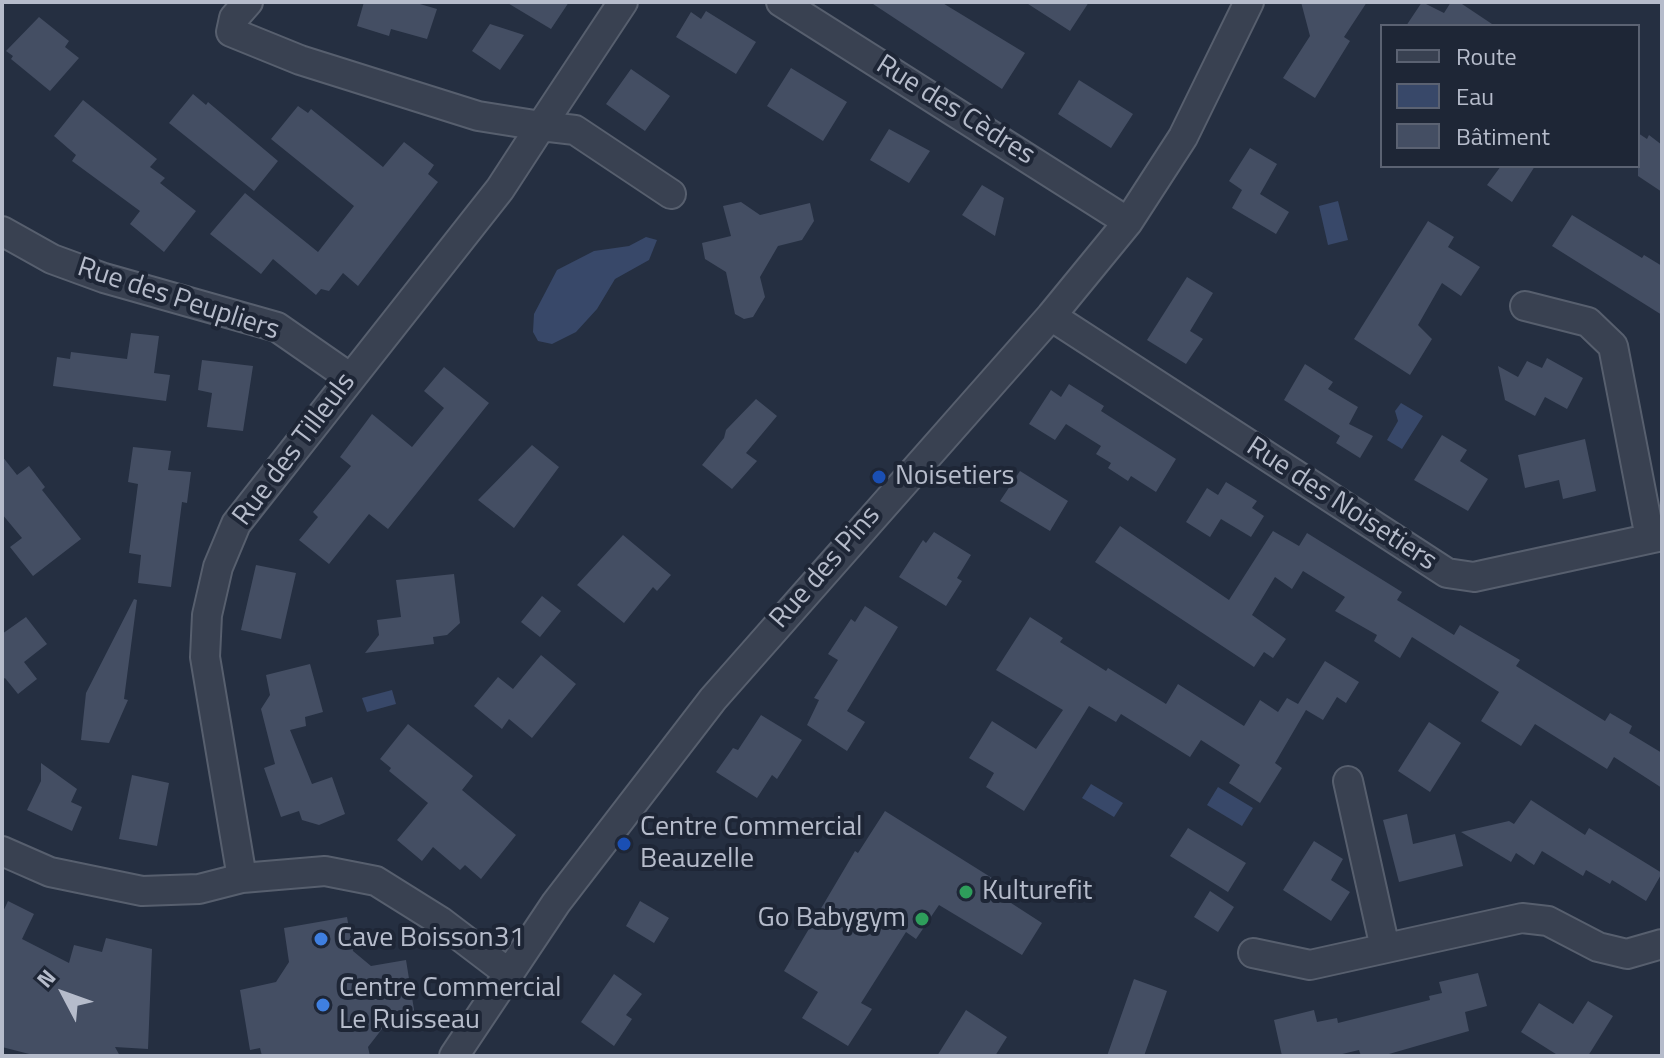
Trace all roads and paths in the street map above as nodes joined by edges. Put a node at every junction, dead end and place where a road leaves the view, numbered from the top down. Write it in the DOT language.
graph roads {
  1 [pos="248,2"];
  2 [pos="623,2"];
  3 [pos="781,2"];
  4 [pos="1249,2"];
  5 [pos="541,126"];
  6 [pos="671,194"];
  7 [pos="1128,222"];
  8 [pos="2,231"];
  9 [pos="1525,306"];
  10 [pos="1051,316"];
  11 [pos="349,377"];
  12 [pos="1656,537"];
  13 [pos="1348,781"];
  14 [pos="2,851"];
  15 [pos="242,878"];
  16 [pos="1662,944"];
  17 [pos="1385,948"];
  18 [pos="1253,953"];
  19 [pos="507,972"];
  20 [pos="454,1056"];
  1 -- 5 [label="street"];
  2 -- 5 [label="street"];
  3 -- 7 [label="street, Rue des Cèdres"];
  4 -- 7 [label="street, Rue des Pins"];
  5 -- 6 [label="street"];
  5 -- 11 [label="street, Rue des Tilleuls"];
  7 -- 10 [label="street, Rue des Pins"];
  8 -- 11 [label="street, Rue des Peupliers"];
  9 -- 12 [label="street"];
  10 -- 12 [label="street, Rue des Noisetiers"];
  10 -- 19 [label="street, Rue des Pins"];
  11 -- 15 [label="street, Rue des Tilleuls"];
  13 -- 17 [label="street"];
  14 -- 15 [label="street"];
  15 -- 19 [label="street"];
  16 -- 17 [label="street"];
  17 -- 18 [label="street"];
  19 -- 20 [label="street, Rue des Pins"];
}
